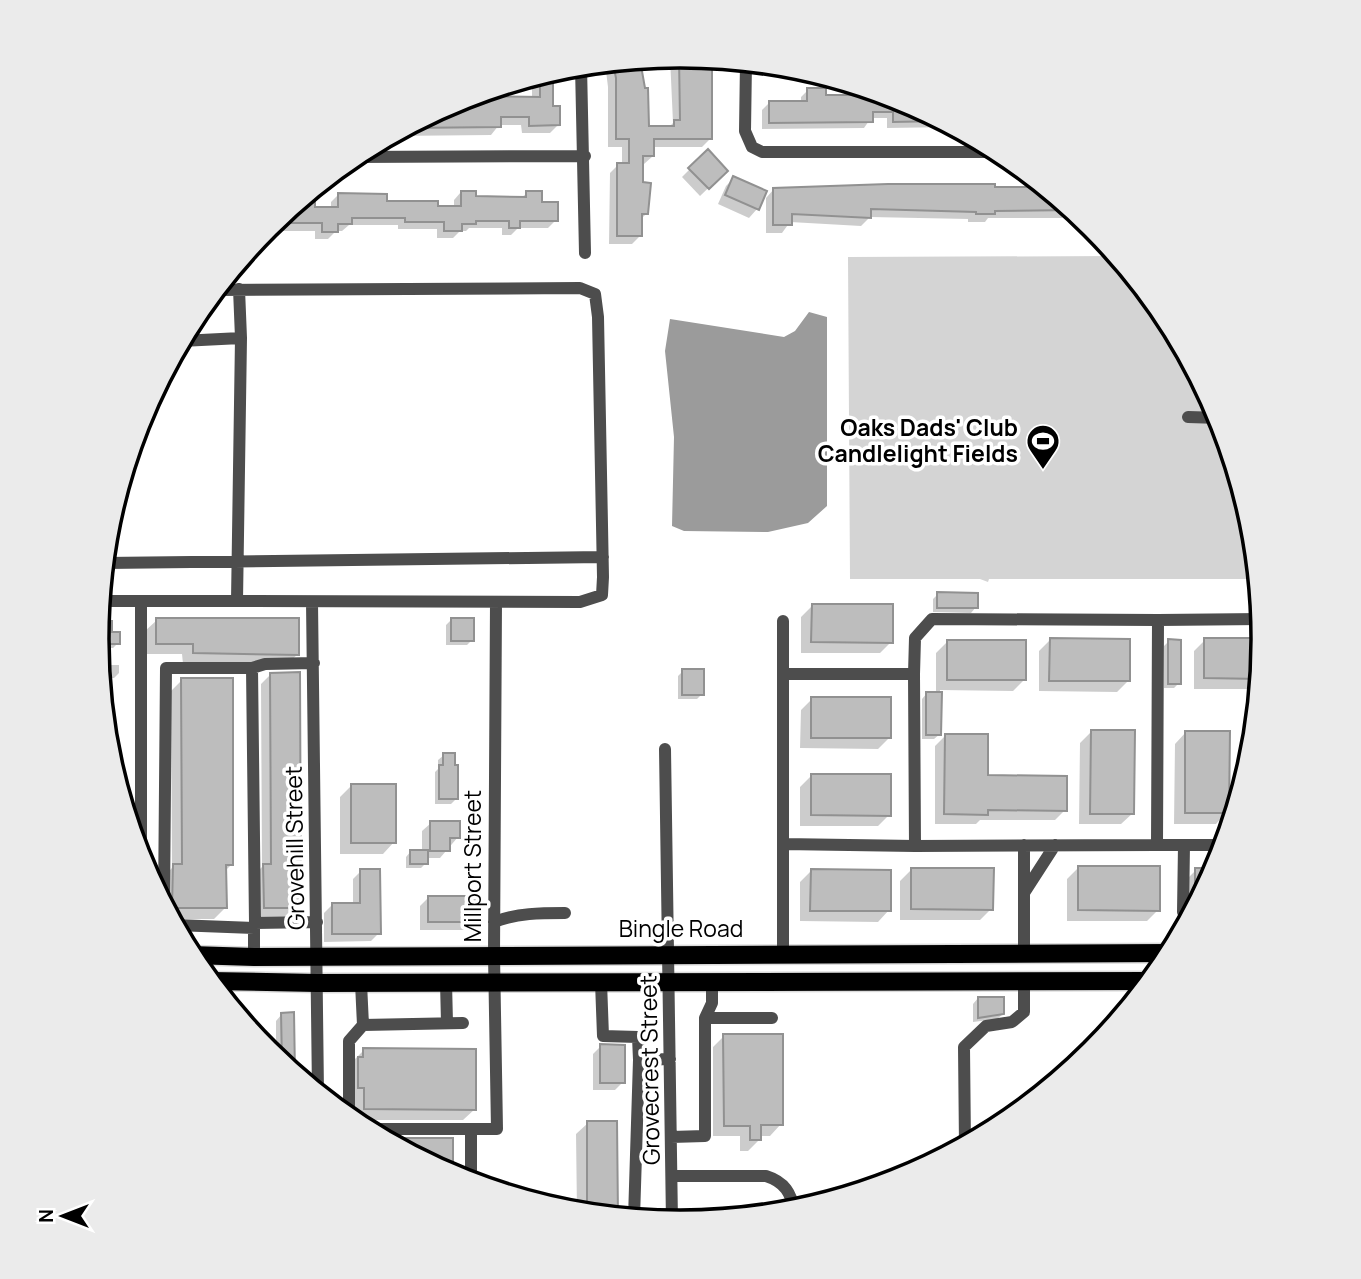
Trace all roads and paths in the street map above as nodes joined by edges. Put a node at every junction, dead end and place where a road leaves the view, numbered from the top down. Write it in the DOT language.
graph roads {
  1 [pos="746,72"];
  2 [pos="581,77"];
  3 [pos="977,152"];
  4 [pos="584,156"];
  5 [pos="376,157"];
  6 [pos="585,253"];
  7 [pos="229,289"];
  8 [pos="239,289"];
  9 [pos="241,338"];
  10 [pos="195,340"];
  11 [pos="1188,417"];
  12 [pos="1206,418"];
  13 [pos="603,557"];
  14 [pos="114,563"];
  15 [pos="237,563"];
  16 [pos="110,601"];
  17 [pos="237,601"];
  18 [pos="141,602"];
  19 [pos="312,602"];
  20 [pos="496,602"];
  21 [pos="1251,619"];
  22 [pos="1158,620"];
  23 [pos="783,621"];
  24 [pos="314,663"];
  25 [pos="166,668"];
  26 [pos="252,668"];
  27 [pos="141,671"];
  28 [pos="783,674"];
  29 [pos="914,674"];
  30 [pos="665,749"];
  31 [pos="141,775"];
  32 [pos="165,776"];
  33 [pos="141,826"];
  34 [pos="783,844"];
  35 [pos="1024,845"];
  36 [pos="1055,845"];
  37 [pos="1157,845"];
  38 [pos="1184,845"];
  39 [pos="1213,845"];
  40 [pos="915,846"];
  41 [pos="164,883"];
  42 [pos="1024,893"];
  43 [pos="1183,910"];
  44 [pos="565,913"];
  45 [pos="317,922"];
  46 [pos="494,922"];
  47 [pos="186,925"];
  48 [pos="255,925"];
  49 [pos="1157,953"];
  50 [pos="669,954"];
  51 [pos="783,954"];
  52 [pos="1024,954"];
  53 [pos="205,955"];
  54 [pos="494,955"];
  55 [pos="317,956"];
  56 [pos="254,957"];
  57 [pos="223,981"];
  58 [pos="1138,981"];
  59 [pos="446,982"];
  60 [pos="494,982"];
  61 [pos="601,982"];
  62 [pos="670,982"];
  63 [pos="712,982"];
  64 [pos="1024,982"];
  65 [pos="317,983"];
  66 [pos="361,983"];
  67 [pos="705,1018"];
  68 [pos="772,1018"];
  69 [pos="447,1023"];
  70 [pos="463,1023"];
  71 [pos="363,1025"];
  72 [pos="670,1059"];
  73 [pos="639,1060"];
  74 [pos="318,1080"];
  75 [pos="349,1104"];
  76 [pos="387,1129"];
  77 [pos="471,1129"];
  78 [pos="965,1135"];
  79 [pos="671,1137"];
  80 [pos="471,1170"];
  81 [pos="672,1176"];
  82 [pos="793,1200"];
  83 [pos="634,1209"];
  84 [pos="672,1211"];
  1 -- 3 [label="street"];
  2 -- 4 [label="street"];
  4 -- 5 [label="street"];
  4 -- 6 [label="street"];
  7 -- 8 [label="street"];
  8 -- 9 [label="street"];
  8 -- 13 [label="street"];
  9 -- 10 [label="street"];
  9 -- 15 [label="street"];
  11 -- 12 [label="street"];
  13 -- 15 [label="street"];
  13 -- 20 [label="street"];
  14 -- 15 [label="street"];
  15 -- 17 [label="street"];
  16 -- 18 [label="street"];
  17 -- 18 [label="street"];
  17 -- 19 [label="street"];
  18 -- 27 [label="street"];
  19 -- 20 [label="street"];
  19 -- 24 [label="street, Grovehill Street"];
  20 -- 46 [label="street, Millport Street"];
  21 -- 22 [label="street"];
  22 -- 29 [label="street"];
  22 -- 37 [label="street"];
  23 -- 28 [label="street"];
  24 -- 26 [label="street"];
  24 -- 45 [label="street, Grovehill Street"];
  25 -- 26 [label="street"];
  25 -- 27 [label="street"];
  25 -- 32 [label="street"];
  26 -- 48 [label="street"];
  27 -- 31 [label="street"];
  28 -- 29 [label="street"];
  28 -- 34 [label="street"];
  29 -- 40 [label="street"];
  30 -- 50 [label="street, Grovecrest Street"];
  31 -- 32 [label="street"];
  31 -- 33 [label="street"];
  32 -- 41 [label="street"];
  34 -- 40 [label="street"];
  34 -- 51 [label="street"];
  35 -- 36 [label="street"];
  35 -- 40 [label="street"];
  35 -- 42 [label="street"];
  36 -- 37 [label="street"];
  36 -- 42 [label="street"];
  37 -- 38 [label="street"];
  38 -- 39 [label="street"];
  38 -- 43 [label="street"];
  42 -- 52 [label="street"];
  44 -- 46 [label="street"];
  45 -- 48 [label="street"];
  45 -- 55 [label="street, Grovehill Street"];
  46 -- 54 [label="street, Millport Street"];
  47 -- 48 [label="street"];
  48 -- 56 [label="street"];
  49 -- 52 [label="main road, Bingle Road"];
  50 -- 51 [label="main road, Bingle Road"];
  50 -- 54 [label="main road, Bingle Road"];
  50 -- 62 [label="street, Grovecrest Street"];
  51 -- 52 [label="main road, Bingle Road"];
  52 -- 64 [label="main road"];
  53 -- 56 [label="main road, Bingle Road"];
  54 -- 55 [label="main road, Bingle Road"];
  54 -- 60 [label="street, Millport Street"];
  55 -- 56 [label="main road, Bingle Road"];
  55 -- 65 [label="street, Grovehill Street"];
  57 -- 65 [label="main road"];
  58 -- 64 [label="main road"];
  59 -- 60 [label="main road"];
  59 -- 66 [label="main road"];
  59 -- 69 [label="street"];
  60 -- 61 [label="main road"];
  60 -- 77 [label="street, Millport Street"];
  61 -- 62 [label="main road"];
  61 -- 73 [label="street"];
  62 -- 63 [label="main road"];
  62 -- 72 [label="street, Grovecrest Street"];
  63 -- 64 [label="main road"];
  63 -- 67 [label="street"];
  64 -- 78 [label="street"];
  65 -- 66 [label="main road"];
  65 -- 74 [label="street, Grovehill Street"];
  66 -- 71 [label="street"];
  67 -- 68 [label="street"];
  67 -- 79 [label="street"];
  69 -- 70 [label="street"];
  69 -- 71 [label="street"];
  71 -- 75 [label="street"];
  72 -- 73 [label="street"];
  72 -- 79 [label="street, Grovecrest Street"];
  73 -- 83 [label="street"];
  76 -- 77 [label="street"];
  77 -- 80 [label="street"];
  79 -- 81 [label="street, Grovecrest Street"];
  81 -- 82 [label="street"];
  81 -- 84 [label="street, Grovecrest Street"];
}
